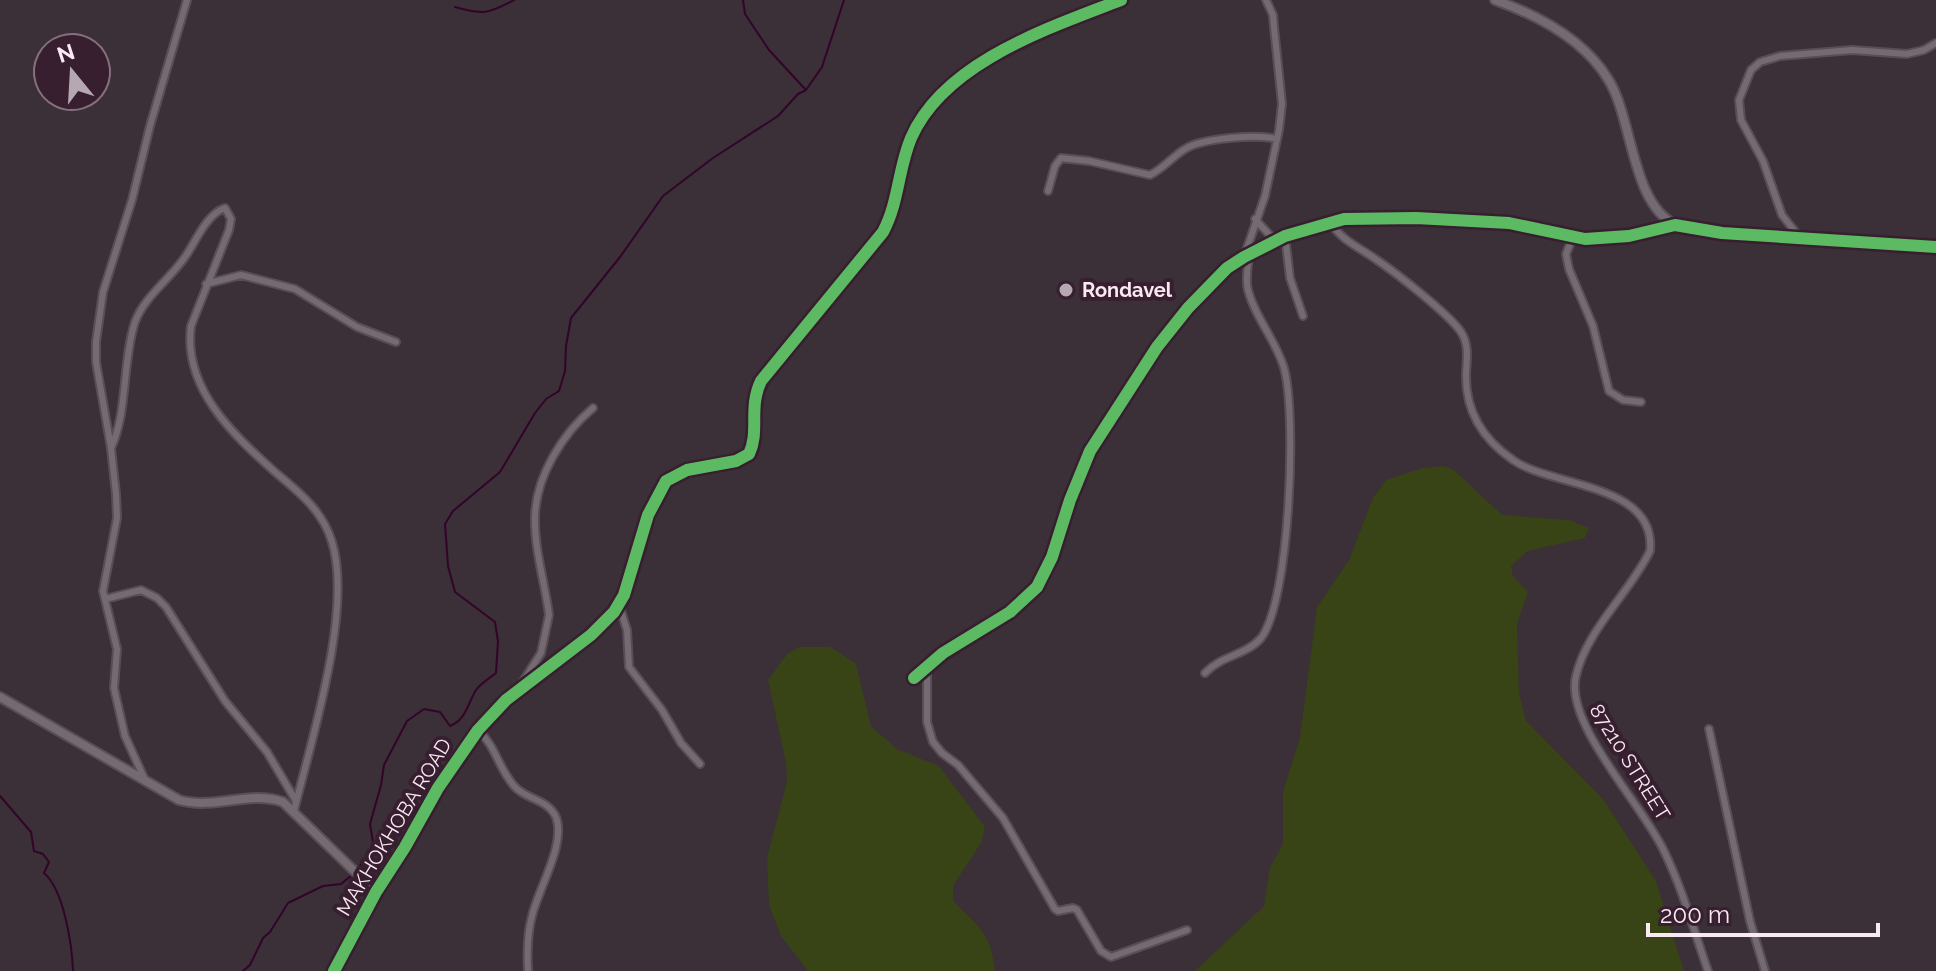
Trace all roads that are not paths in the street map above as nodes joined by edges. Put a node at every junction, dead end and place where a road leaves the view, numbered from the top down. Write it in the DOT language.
graph roads {
  1 [pos="187,0"];
  2 [pos="1121,0"];
  3 [pos="1266,0"];
  4 [pos="1495,0"];
  5 [pos="1936,43"];
  6 [pos="1277,139"];
  7 [pos="1048,191"];
  8 [pos="1255,219"];
  9 [pos="1330,222"];
  10 [pos="1675,225"];
  11 [pos="1285,236"];
  12 [pos="1573,237"];
  13 [pos="1801,239"];
  14 [pos="1275,241"];
  15 [pos="1936,247"];
  16 [pos="1246,255"];
  17 [pos="206,284"];
  18 [pos="1303,316"];
  19 [pos="396,342"];
  20 [pos="1641,402"];
  21 [pos="593,408"];
  22 [pos="111,448"];
  23 [pos="105,599"];
  24 [pos="619,605"];
  25 [pos="927,667"];
  26 [pos="1205,673"];
  27 [pos="914,678"];
  28 [pos="517,691"];
  29 [pos="0,697"];
  30 [pos="1709,729"];
  31 [pos="478,730"];
  32 [pos="700,764"];
  33 [pos="146,783"];
  34 [pos="295,806"];
  35 [pos="376,892"];
  36 [pos="1187,930"];
  37 [pos="334,971"];
  38 [pos="528,971"];
  39 [pos="1708,971"];
  40 [pos="1765,971"];
  1 -- 22 [label="street"];
  2 -- 24 [label="street, MAKHOKHOBA ROAD"];
  3 -- 6 [label="street"];
  4 -- 10 [label="street"];
  5 -- 13 [label="street"];
  6 -- 7 [label="street"];
  6 -- 8 [label="street"];
  8 -- 14 [label="street"];
  8 -- 16 [label="street"];
  9 -- 11 [label="street"];
  9 -- 12 [label="street"];
  9 -- 39 [label="street, 87210 STREET"];
  10 -- 12 [label="street"];
  10 -- 13 [label="street"];
  11 -- 14 [label="street"];
  11 -- 18 [label="street"];
  12 -- 20 [label="street"];
  13 -- 15 [label="street"];
  14 -- 16 [label="street"];
  16 -- 25 [label="street"];
  16 -- 26 [label="street"];
  17 -- 19 [label="street"];
  17 -- 22 [label="street"];
  17 -- 34 [label="street"];
  21 -- 28 [label="street"];
  22 -- 23 [label="street"];
  23 -- 33 [label="street"];
  23 -- 34 [label="street"];
  24 -- 28 [label="street, MAKHOKHOBA ROAD"];
  24 -- 32 [label="street"];
  25 -- 27 [label="street"];
  25 -- 36 [label="street"];
  28 -- 31 [label="street, MAKHOKHOBA ROAD"];
  29 -- 33 [label="street"];
  30 -- 40 [label="street"];
  31 -- 35 [label="street, MAKHOKHOBA ROAD"];
  31 -- 38 [label="street"];
  33 -- 34 [label="street"];
  34 -- 35 [label="street"];
  35 -- 37 [label="street, MAKHOKHOBA ROAD"];
}
